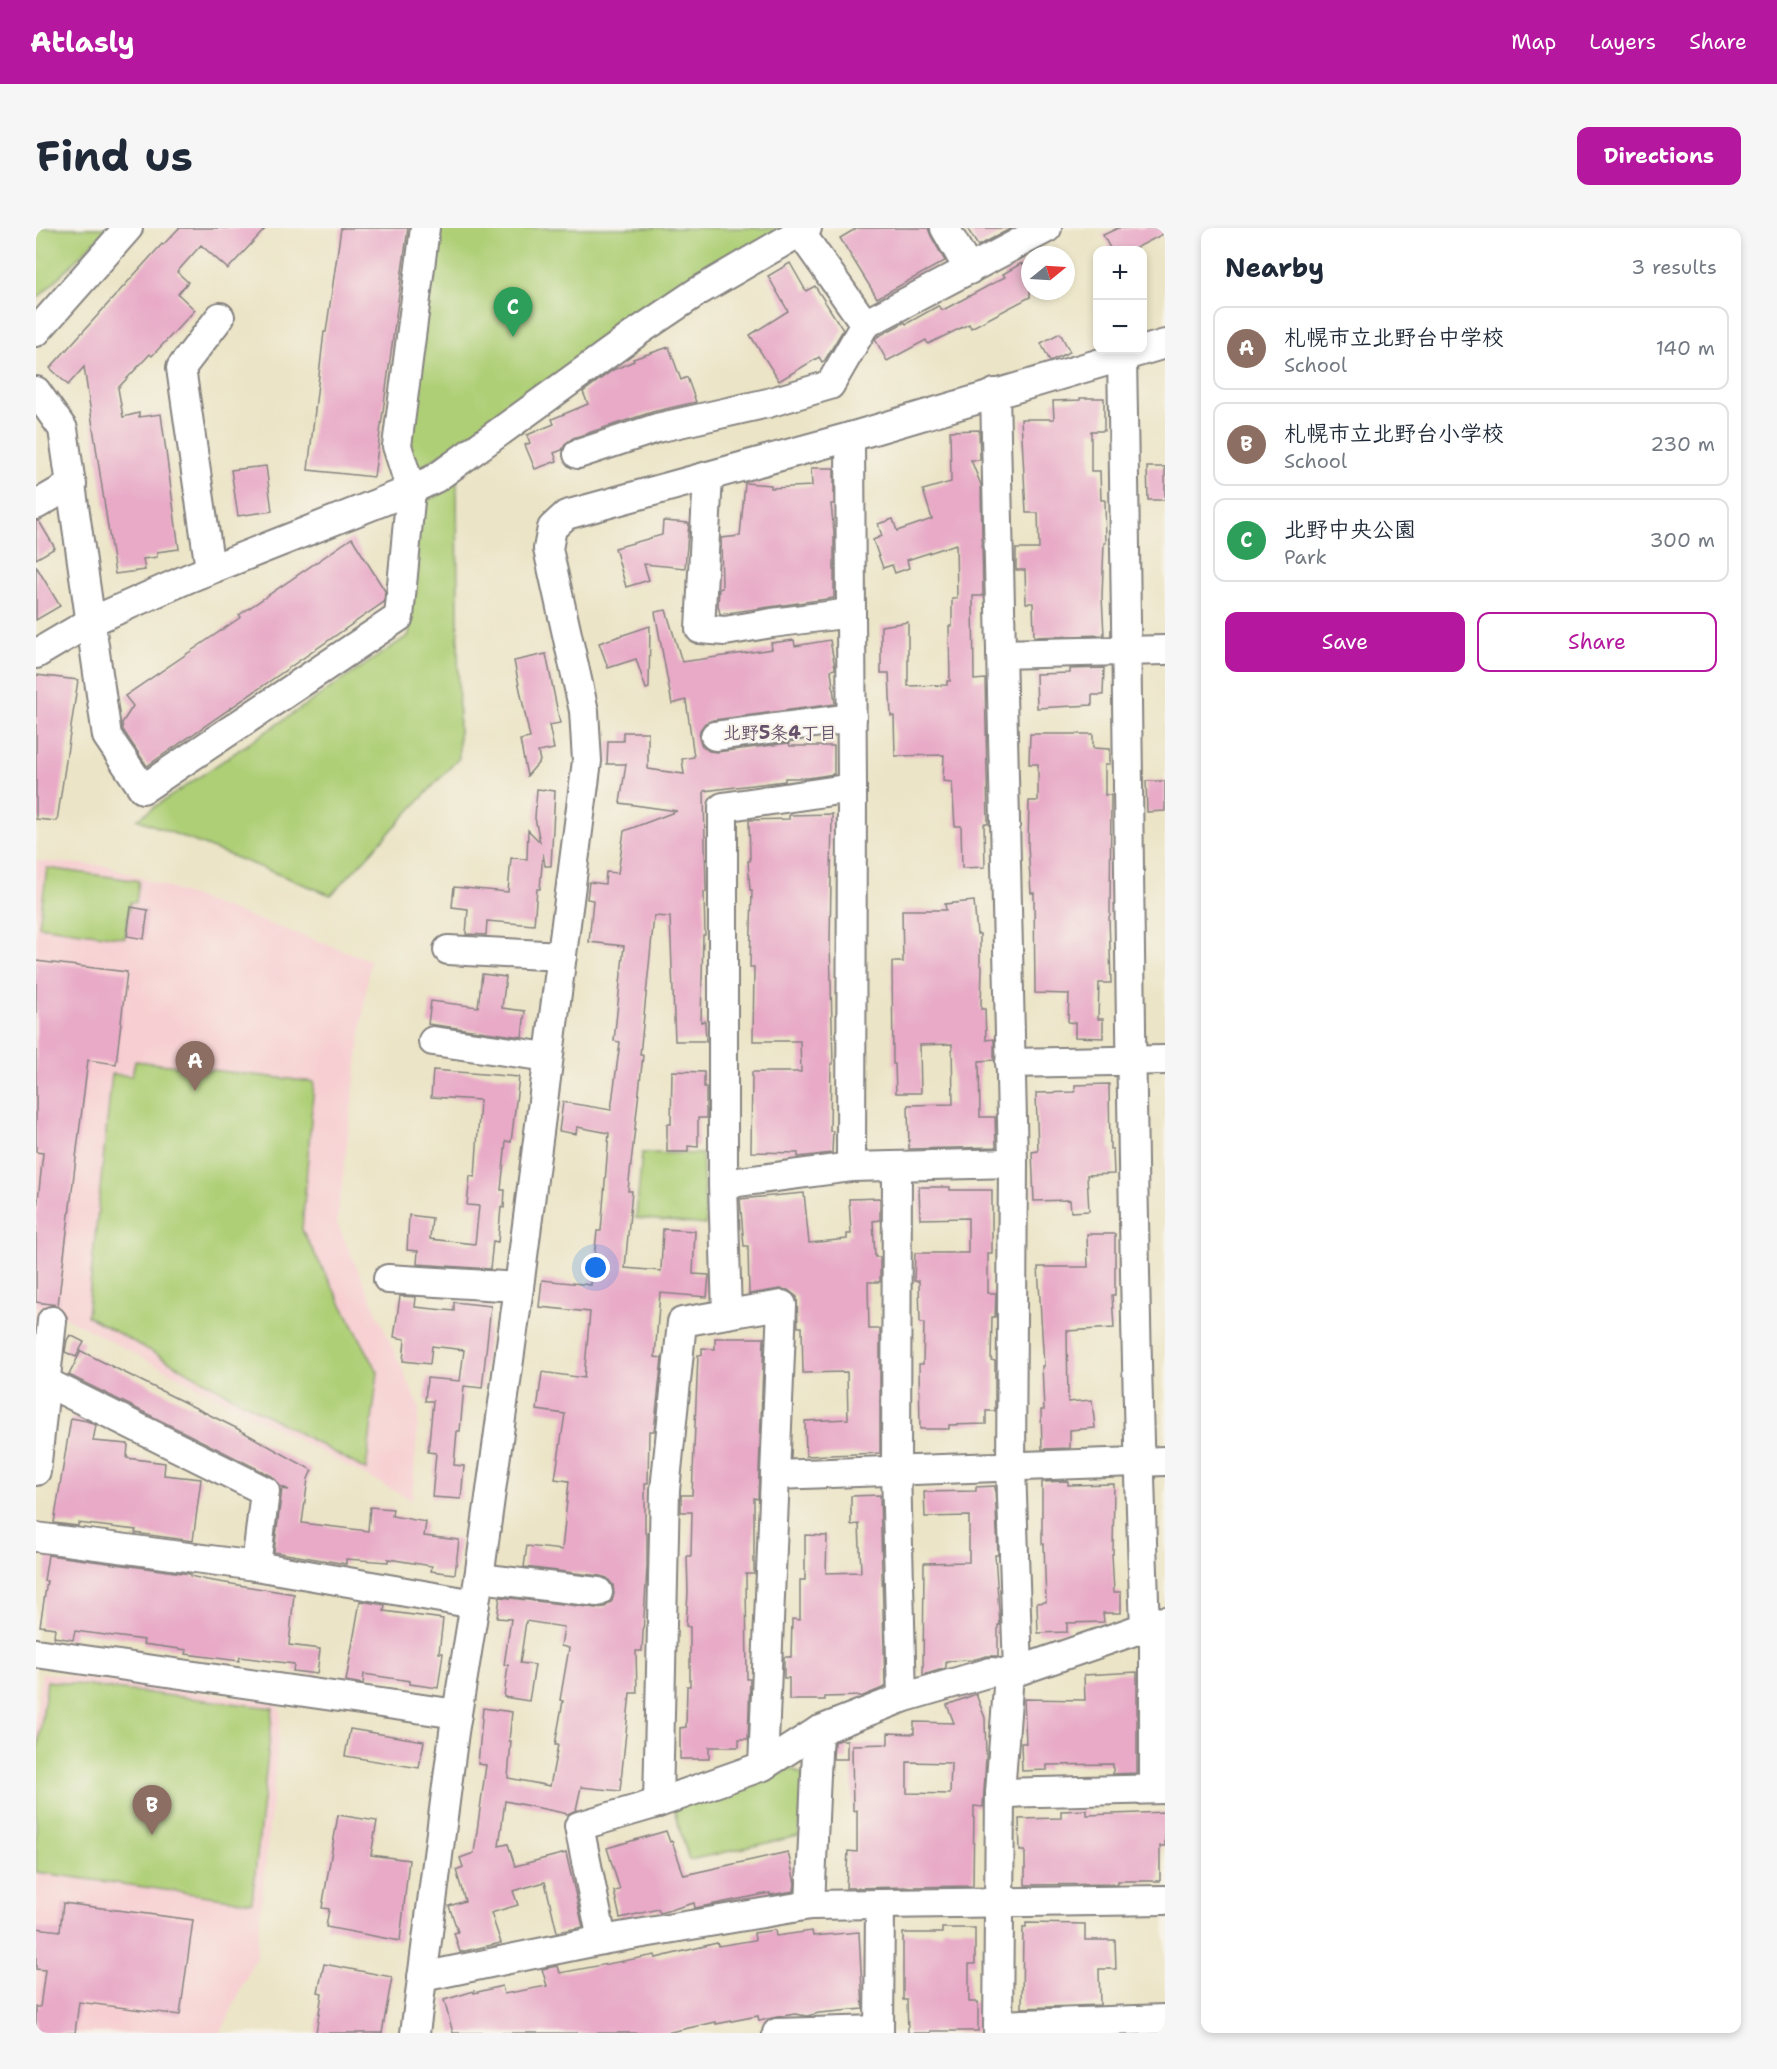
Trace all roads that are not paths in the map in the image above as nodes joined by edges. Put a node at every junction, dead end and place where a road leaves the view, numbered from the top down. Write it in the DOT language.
graph roads {
  1 [pos="128,228"];
  2 [pos="425,228"];
  3 [pos="945,228"];
  4 [pos="1047,228"];
  5 [pos="803,230"];
  6 [pos="969,270"];
  7 [pos="220,317"];
  8 [pos="865,324"];
  9 [pos="36,332"];
  10 [pos="1165,344"];
  11 [pos="1122,358"];
  12 [pos="36,391"];
  13 [pos="995,393"];
  14 [pos="850,437"];
  15 [pos="578,454"];
  16 [pos="708,476"];
  17 [pos="72,484"];
  18 [pos="411,490"];
  19 [pos="36,505"];
  20 [pos="210,569"];
  21 [pos="851,613"];
  22 [pos="90,622"];
  23 [pos="1165,650"];
  24 [pos="1127,651"];
  25 [pos="36,654"];
  26 [pos="1001,654"];
  27 [pos="852,718"];
  28 [pos="715,736"];
  29 [pos="852,788"];
  30 [pos="448,950"];
  31 [pos="561,956"];
  32 [pos="433,1041"];
  33 [pos="548,1057"];
  34 [pos="1165,1060"];
  35 [pos="1131,1061"];
  36 [pos="1010,1063"];
  37 [pos="1013,1163"];
  38 [pos="897,1166"];
  39 [pos="851,1167"];
  40 [pos="723,1184"];
  41 [pos="388,1279"];
  42 [pos="519,1287"];
  43 [pos="726,1314"];
  44 [pos="52,1321"];
  45 [pos="46,1382"];
  46 [pos="1152,1462"];
  47 [pos="1011,1467"];
  48 [pos="896,1470"];
  49 [pos="36,1471"];
  50 [pos="775,1475"];
  51 [pos="36,1537"];
  52 [pos="256,1566"];
  53 [pos="477,1591"];
  54 [pos="598,1592"];
  55 [pos="1155,1623"];
  56 [pos="36,1653"];
  57 [pos="1014,1673"];
  58 [pos="902,1698"];
  59 [pos="456,1714"];
  60 [pos="818,1731"];
  61 [pos="763,1766"];
  62 [pos="1160,1789"];
  63 [pos="1000,1793"];
  64 [pos="658,1803"];
  65 [pos="1165,1900"];
  66 [pos="1000,1902"];
  67 [pos="880,1904"];
  68 [pos="810,1905"];
  69 [pos="602,1940"];
  70 [pos="422,1977"];
  71 [pos="1165,2019"];
  72 [pos="998,2029"];
  73 [pos="879,2031"];
  74 [pos="415,2033"];
  75 [pos="777,2033"];
  1 -- 9 [label="street"];
  2 -- 18 [label="street"];
  3 -- 6 [label="street"];
  4 -- 6 [label="street"];
  5 -- 8 [label="street"];
  5 -- 18 [label="street"];
  6 -- 8 [label="street"];
  7 -- 20 [label="street"];
  8 -- 15 [label="street"];
  10 -- 11 [label="street"];
  11 -- 13 [label="street"];
  11 -- 24 [label="street"];
  12 -- 17 [label="street"];
  13 -- 14 [label="street"];
  13 -- 26 [label="street"];
  14 -- 16 [label="street"];
  14 -- 21 [label="street"];
  16 -- 21 [label="street"];
  16 -- 31 [label="street"];
  17 -- 19 [label="street"];
  17 -- 22 [label="street"];
  18 -- 20 [label="street"];
  18 -- 22 [label="street"];
  20 -- 22 [label="street"];
  21 -- 27 [label="street"];
  22 -- 25 [label="street"];
  23 -- 24 [label="street"];
  24 -- 26 [label="street"];
  24 -- 35 [label="street"];
  26 -- 36 [label="street"];
  27 -- 28 [label="street"];
  27 -- 29 [label="street"];
  29 -- 39 [label="street"];
  29 -- 40 [label="street"];
  30 -- 31 [label="street"];
  31 -- 33 [label="street"];
  32 -- 33 [label="street"];
  33 -- 42 [label="street"];
  34 -- 35 [label="street"];
  35 -- 36 [label="street"];
  35 -- 46 [label="street"];
  36 -- 37 [label="street"];
  37 -- 38 [label="street"];
  37 -- 47 [label="street"];
  38 -- 39 [label="street"];
  38 -- 48 [label="street"];
  39 -- 40 [label="street"];
  40 -- 43 [label="street"];
  41 -- 42 [label="street"];
  42 -- 53 [label="street"];
  43 -- 50 [label="street"];
  43 -- 64 [label="street"];
  44 -- 45 [label="street"];
  45 -- 49 [label="street"];
  45 -- 52 [label="street"];
  46 -- 47 [label="street"];
  46 -- 55 [label="street"];
  47 -- 48 [label="street"];
  47 -- 57 [label="street"];
  48 -- 50 [label="street"];
  48 -- 58 [label="street"];
  50 -- 61 [label="street"];
  51 -- 52 [label="street"];
  52 -- 53 [label="street"];
  53 -- 54 [label="street"];
  53 -- 59 [label="street"];
  55 -- 57 [label="street"];
  55 -- 62 [label="street"];
  56 -- 59 [label="street"];
  57 -- 58 [label="street"];
  57 -- 63 [label="street"];
  58 -- 60 [label="street"];
  59 -- 70 [label="street"];
  60 -- 61 [label="street"];
  60 -- 68 [label="street"];
  61 -- 64 [label="street"];
  62 -- 63 [label="street"];
  63 -- 66 [label="street"];
  64 -- 69 [label="street"];
  65 -- 66 [label="street"];
  66 -- 67 [label="street"];
  66 -- 72 [label="street"];
  67 -- 68 [label="street"];
  67 -- 73 [label="street"];
  68 -- 69 [label="street"];
  69 -- 70 [label="street"];
  70 -- 74 [label="street"];
  71 -- 72 [label="street"];
  73 -- 75 [label="street"];
}
